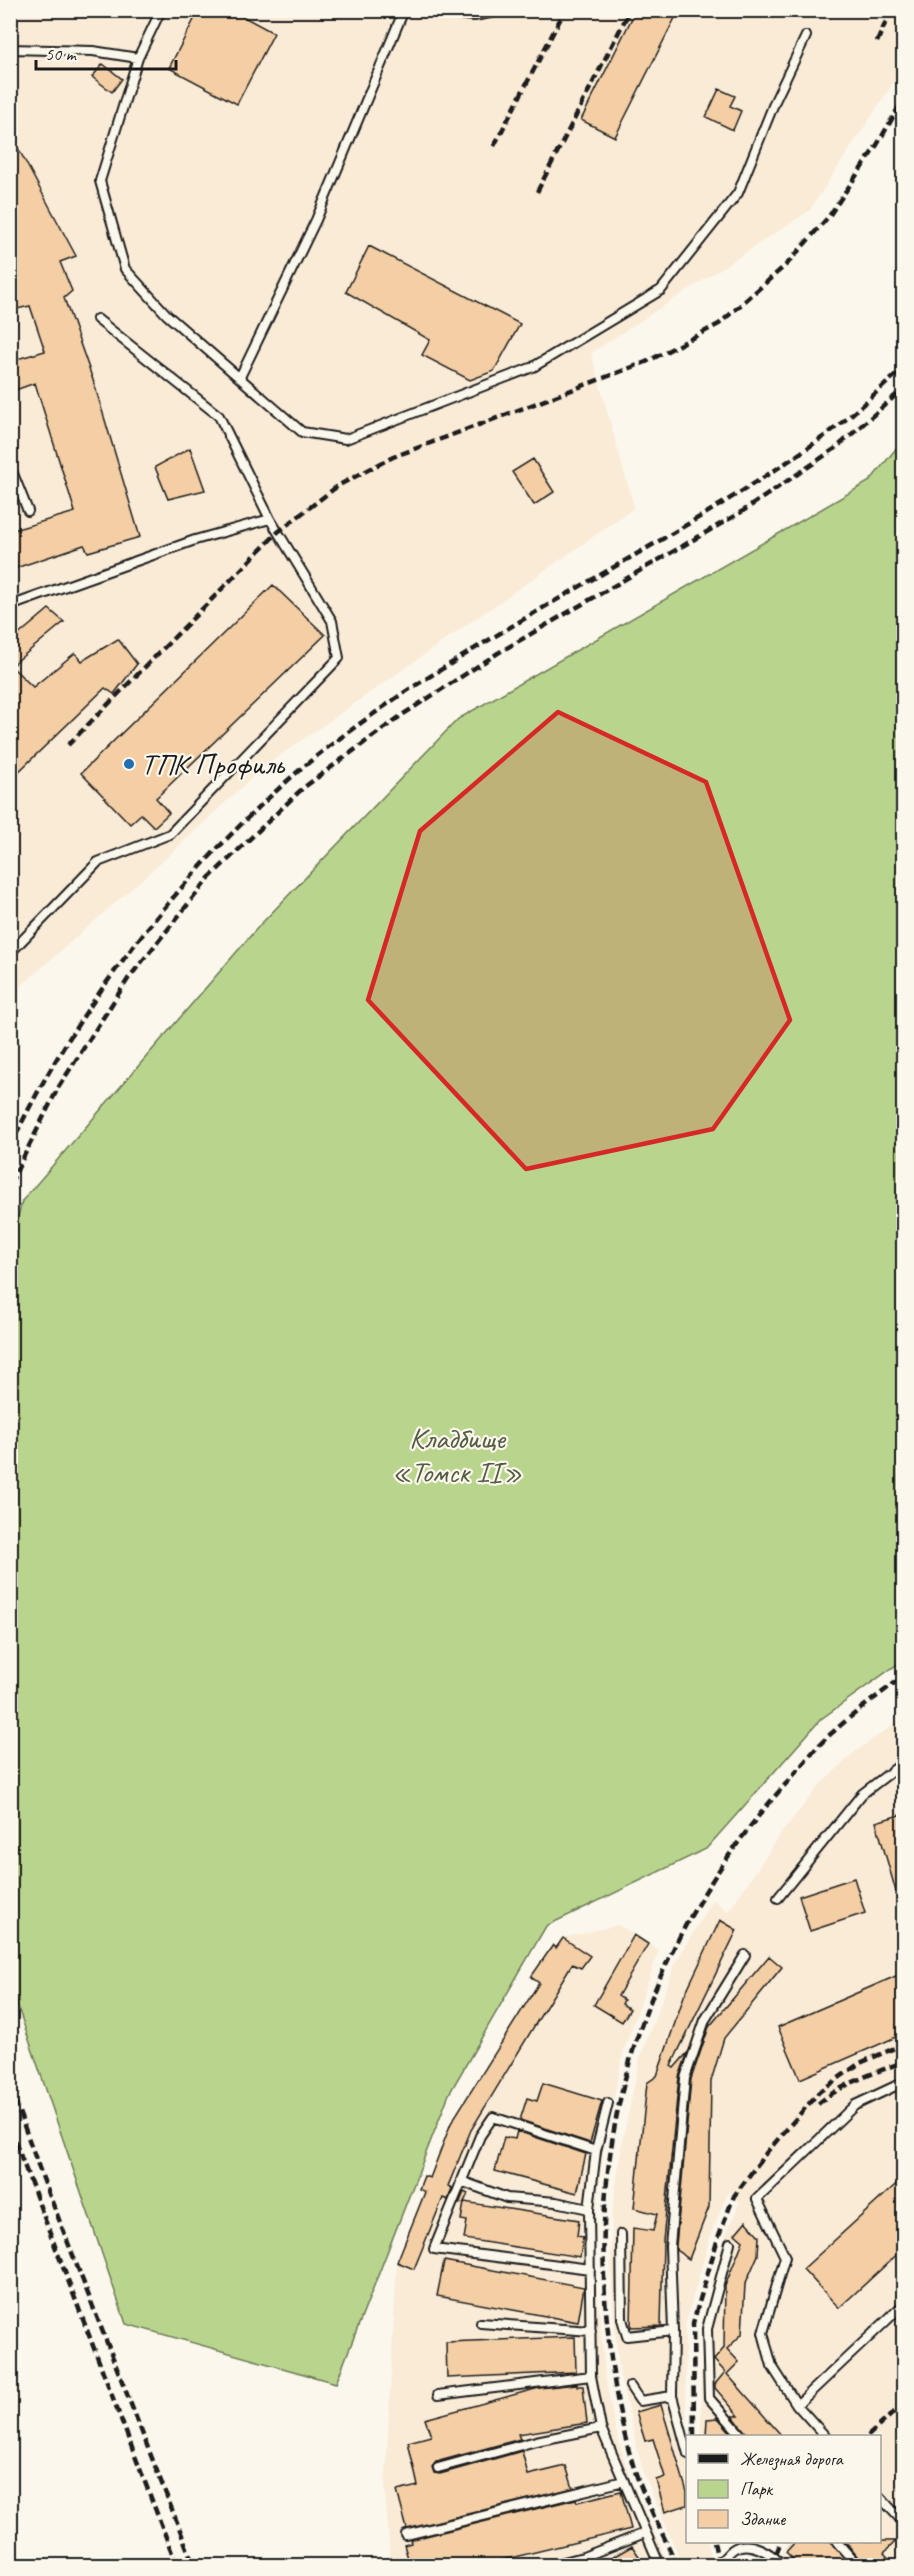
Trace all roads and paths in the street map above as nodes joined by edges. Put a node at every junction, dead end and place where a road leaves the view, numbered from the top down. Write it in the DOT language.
graph roads {
  1 [pos="161,10"];
  2 [pos="404,10"];
  3 [pos="417,10"];
  4 [pos="506,10"];
  5 [pos="806,36"];
  6 [pos="10,49"];
  7 [pos="138,58"];
  8 [pos="97,319"];
  9 [pos="240,377"];
  10 [pos="10,466"];
  11 [pos="28,511"];
  12 [pos="270,519"];
  13 [pos="10,606"];
  14 [pos="10,952"];
  15 [pos="903,1762"];
  16 [pos="778,1898"];
  17 [pos="745,1955"];
  18 [pos="903,2082"];
  19 [pos="608,2103"];
  20 [pos="596,2151"];
  21 [pos="461,2181"];
  22 [pos="589,2209"];
  23 [pos="621,2234"];
  24 [pos="730,2243"];
  25 [pos="590,2269"];
  26 [pos="903,2304"];
  27 [pos="481,2323"];
  28 [pos="591,2331"];
  29 [pos="673,2331"];
  30 [pos="591,2376"];
  31 [pos="630,2386"];
  32 [pos="438,2395"];
  33 [pos="672,2396"];
  34 [pos="797,2405"];
  35 [pos="602,2428"];
  36 [pos="741,2435"];
  37 [pos="824,2435"];
  38 [pos="686,2450"];
  39 [pos="438,2468"];
  40 [pos="624,2481"];
  41 [pos="881,2499"];
  42 [pos="903,2523"];
  43 [pos="645,2533"];
  44 [pos="406,2535"];
  45 [pos="750,2543"];
  46 [pos="839,2543"];
  47 [pos="583,2558"];
  48 [pos="548,2565"];
  49 [pos="588,2565"];
  50 [pos="660,2565"];
  51 [pos="714,2565"];
  52 [pos="783,2565"];
  53 [pos="858,2565"];
  1 -- 7 [label="lane"];
  2 -- 9 [label="lane"];
  3 -- 4 [label="lane"];
  5 -- 9 [label="lane"];
  6 -- 7 [label="lane"];
  7 -- 9 [label="lane"];
  8 -- 12 [label="lane"];
  10 -- 11 [label="lane"];
  12 -- 13 [label="lane"];
  12 -- 14 [label="lane"];
  15 -- 16 [label="lane"];
  17 -- 29 [label="lane"];
  18 -- 34 [label="lane"];
  19 -- 20 [label="lane"];
  20 -- 21 [label="lane"];
  20 -- 22 [label="lane"];
  21 -- 22 [label="lane"];
  21 -- 25 [label="lane"];
  22 -- 25 [label="lane"];
  23 -- 29 [label="lane"];
  24 -- 36 [label="lane"];
  25 -- 28 [label="lane"];
  26 -- 34 [label="lane"];
  27 -- 28 [label="lane"];
  28 -- 30 [label="lane"];
  29 -- 33 [label="lane"];
  30 -- 32 [label="lane"];
  30 -- 35 [label="lane"];
  31 -- 33 [label="lane"];
  33 -- 38 [label="lane"];
  34 -- 37 [label="lane"];
  35 -- 39 [label="lane"];
  35 -- 40 [label="lane"];
  40 -- 43 [label="lane"];
  40 -- 44 [label="lane"];
  41 -- 42 [label="lane"];
  43 -- 47 [label="lane"];
  43 -- 50 [label="lane"];
  45 -- 51 [label="lane"];
  45 -- 52 [label="lane"];
  46 -- 53 [label="lane"];
  47 -- 48 [label="lane"];
  47 -- 49 [label="lane"];
}
